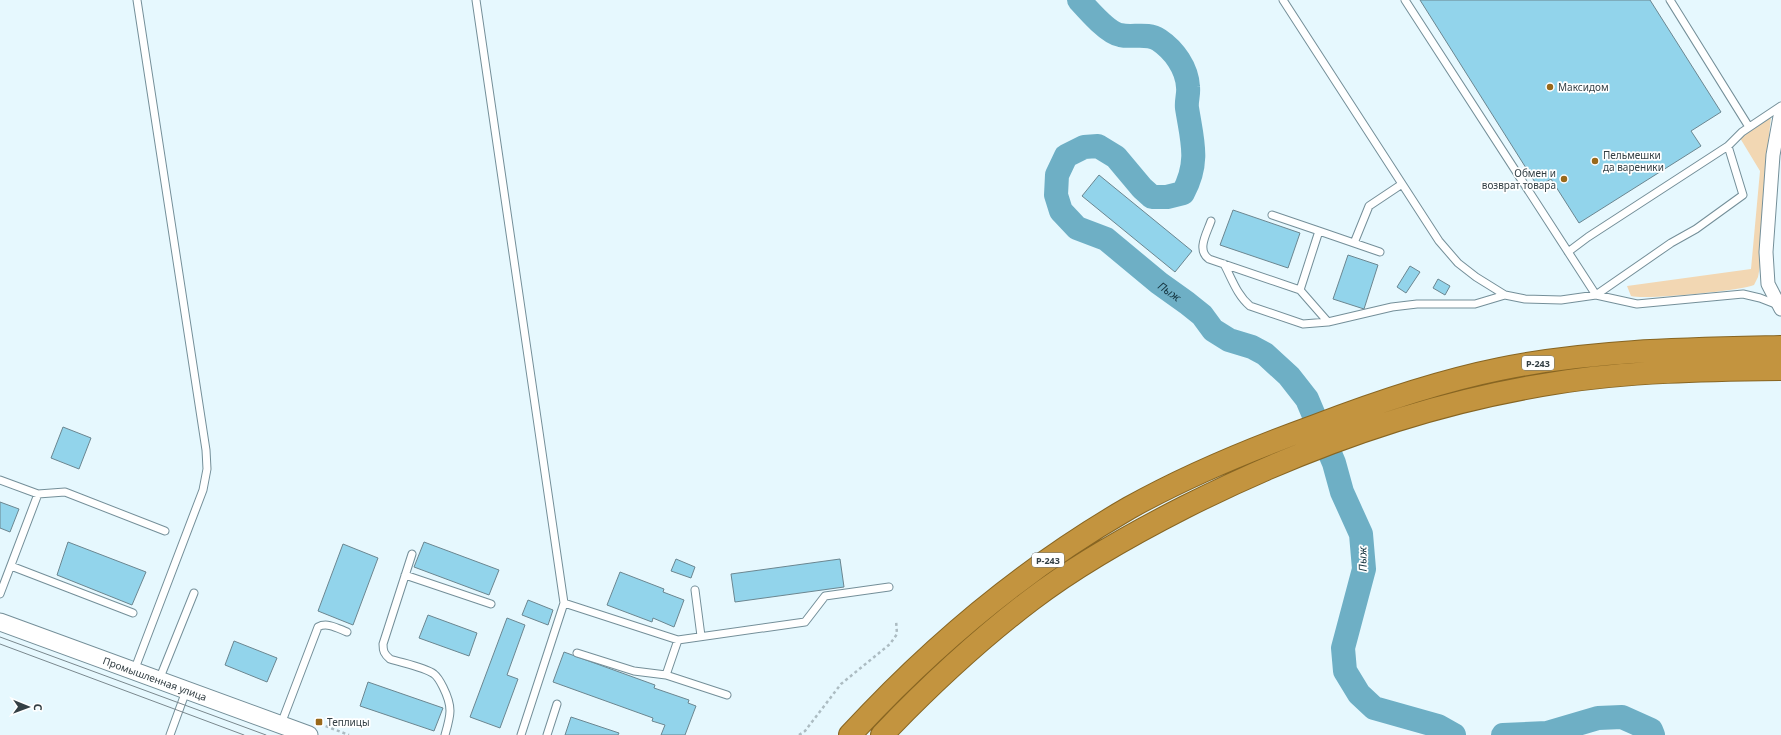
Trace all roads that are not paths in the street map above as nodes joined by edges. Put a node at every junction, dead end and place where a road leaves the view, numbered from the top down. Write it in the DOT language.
graph roads {
  1 [pos="137,0"];
  2 [pos="476,0"];
  3 [pos="1283,0"];
  4 [pos="1670,0"];
  5 [pos="1408,1"];
  6 [pos="1781,106"];
  7 [pos="1781,111"];
  8 [pos="1749,127"];
  9 [pos="1728,146"];
  10 [pos="1402,184"];
  11 [pos="1272,215"];
  12 [pos="1210,221"];
  13 [pos="1319,231"];
  14 [pos="1354,243"];
  15 [pos="1380,252"];
  16 [pos="1568,252"];
  17 [pos="1224,264"];
  18 [pos="1300,290"];
  19 [pos="1505,295"];
  20 [pos="1596,295"];
  21 [pos="1780,307"];
  22 [pos="1328,322"];
  23 [pos="1781,347"];
  24 [pos="1781,369"];
  25 [pos="0,480"];
  26 [pos="38,494"];
  27 [pos="165,531"];
  28 [pos="412,554"];
  29 [pos="11,566"];
  30 [pos="405,575"];
  31 [pos="889,587"];
  32 [pos="695,590"];
  33 [pos="0,594"];
  34 [pos="194,594"];
  35 [pos="564,602"];
  36 [pos="491,604"];
  37 [pos="133,613"];
  38 [pos="0,622"];
  39 [pos="347,632"];
  40 [pos="701,636"];
  41 [pos="678,640"];
  42 [pos="577,653"];
  43 [pos="134,671"];
  44 [pos="666,675"];
  45 [pos="159,680"];
  46 [pos="186,691"];
  47 [pos="727,695"];
  48 [pos="557,704"];
  49 [pos="281,724"];
  50 [pos="170,735"];
  51 [pos="310,735"];
  52 [pos="444,735"];
  53 [pos="521,735"];
  54 [pos="547,735"];
  55 [pos="850,735"];
  56 [pos="882,735"];
  1 -- 43 [label="lane"];
  2 -- 35 [label="lane"];
  3 -- 10 [label="lane"];
  4 -- 8 [label="lane"];
  5 -- 16 [label="lane"];
  6 -- 8 [label="lane"];
  7 -- 21 [label="street"];
  8 -- 9 [label="lane"];
  9 -- 16 [label="lane"];
  9 -- 20 [label="lane"];
  10 -- 14 [label="lane"];
  10 -- 19 [label="lane"];
  11 -- 13 [label="lane"];
  12 -- 17 [label="lane"];
  13 -- 14 [label="lane"];
  13 -- 18 [label="lane"];
  14 -- 15 [label="lane"];
  16 -- 20 [label="lane"];
  17 -- 18 [label="lane"];
  17 -- 22 [label="lane"];
  18 -- 22 [label="lane"];
  19 -- 20 [label="lane"];
  19 -- 22 [label="lane"];
  20 -- 21 [label="lane"];
  23 -- 55 [label="highway, Р-243"];
  24 -- 56 [label="highway, Р-243"];
  25 -- 26 [label="lane"];
  26 -- 27 [label="lane"];
  26 -- 29 [label="lane"];
  28 -- 30 [label="lane"];
  29 -- 33 [label="lane"];
  29 -- 37 [label="lane"];
  30 -- 36 [label="lane"];
  30 -- 52 [label="lane"];
  31 -- 40 [label="lane"];
  32 -- 40 [label="lane"];
  34 -- 45 [label="lane"];
  35 -- 41 [label="lane"];
  35 -- 53 [label="lane"];
  38 -- 43 [label="street, Промышленная улица"];
  39 -- 49 [label="lane"];
  40 -- 41 [label="lane"];
  41 -- 44 [label="lane"];
  42 -- 44 [label="lane"];
  43 -- 45 [label="street, Промышленная улица"];
  44 -- 47 [label="lane"];
  45 -- 46 [label="street, Промышленная улица"];
  46 -- 49 [label="street, Промышленная улица"];
  46 -- 50 [label="lane"];
  48 -- 54 [label="lane"];
  49 -- 51 [label="street, Промышленная улица"];
}
